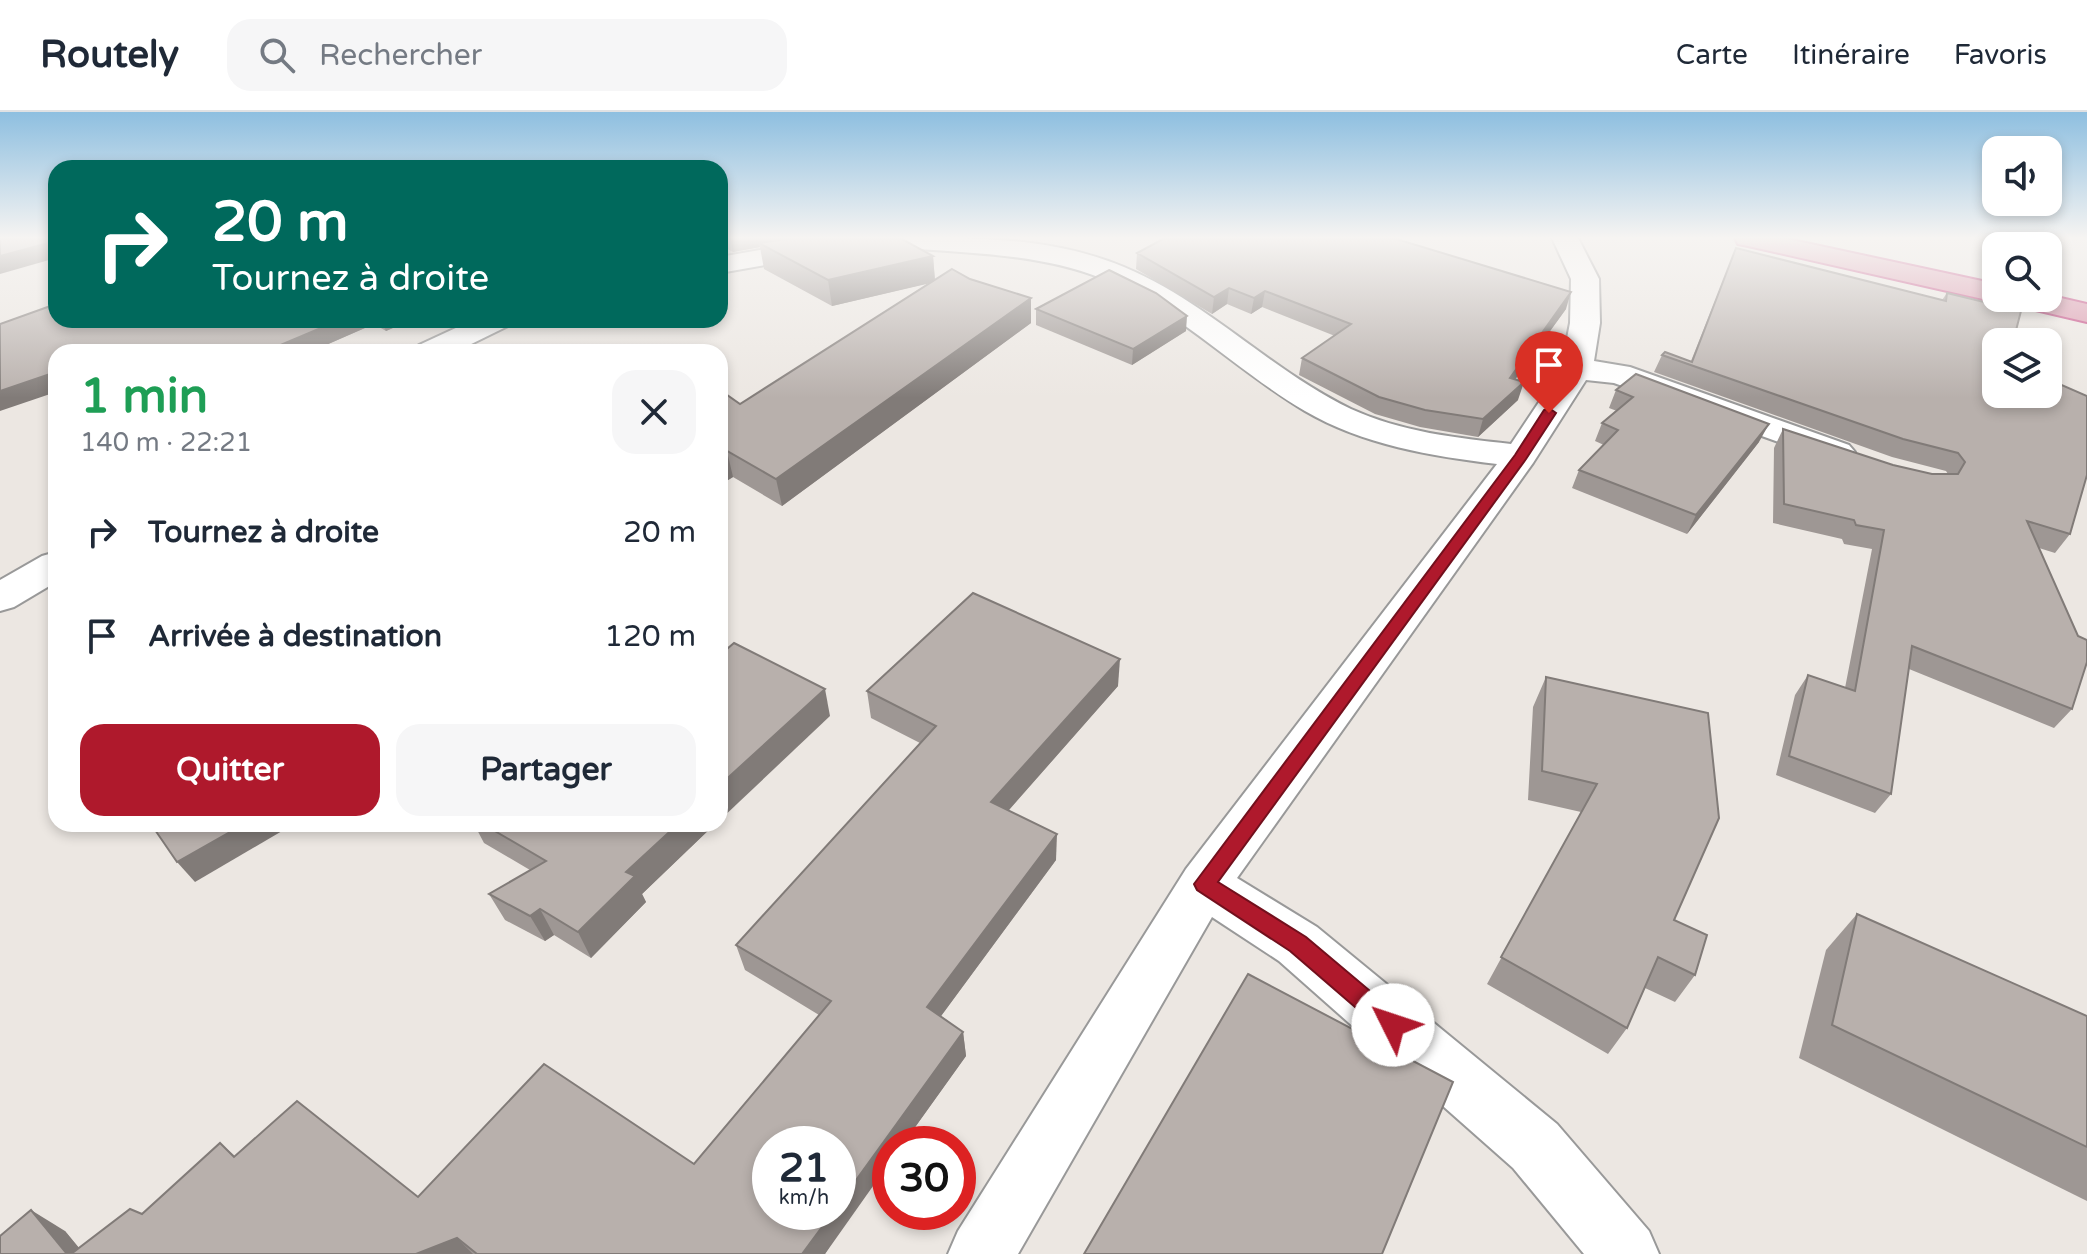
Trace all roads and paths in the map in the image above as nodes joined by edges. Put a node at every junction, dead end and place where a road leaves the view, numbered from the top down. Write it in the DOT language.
graph roads {
  1 [pos="1147,291"];
  2 [pos="1585,291"];
  3 [pos="2062,307"];
  4 [pos="2087,313"];
  5 [pos="480,328"];
  6 [pos="447,344"];
  7 [pos="1577,369"];
  8 [pos="1521,456"];
  9 [pos="1863,462"];
  10 [pos="48,570"];
  11 [pos="0,598"];
  12 [pos="1204,884"];
  13 [pos="981,1254"];
  14 [pos="1626,1254"];
  1 -- 8 [label="street"];
  2 -- 7 [label="street"];
  3 -- 4 [label="highway"];
  5 -- 6 [label="street"];
  7 -- 8 [label="street"];
  7 -- 9 [label="street"];
  8 -- 12 [label="street"];
  10 -- 11 [label="street"];
  12 -- 13 [label="street"];
  12 -- 14 [label="street"];
}
